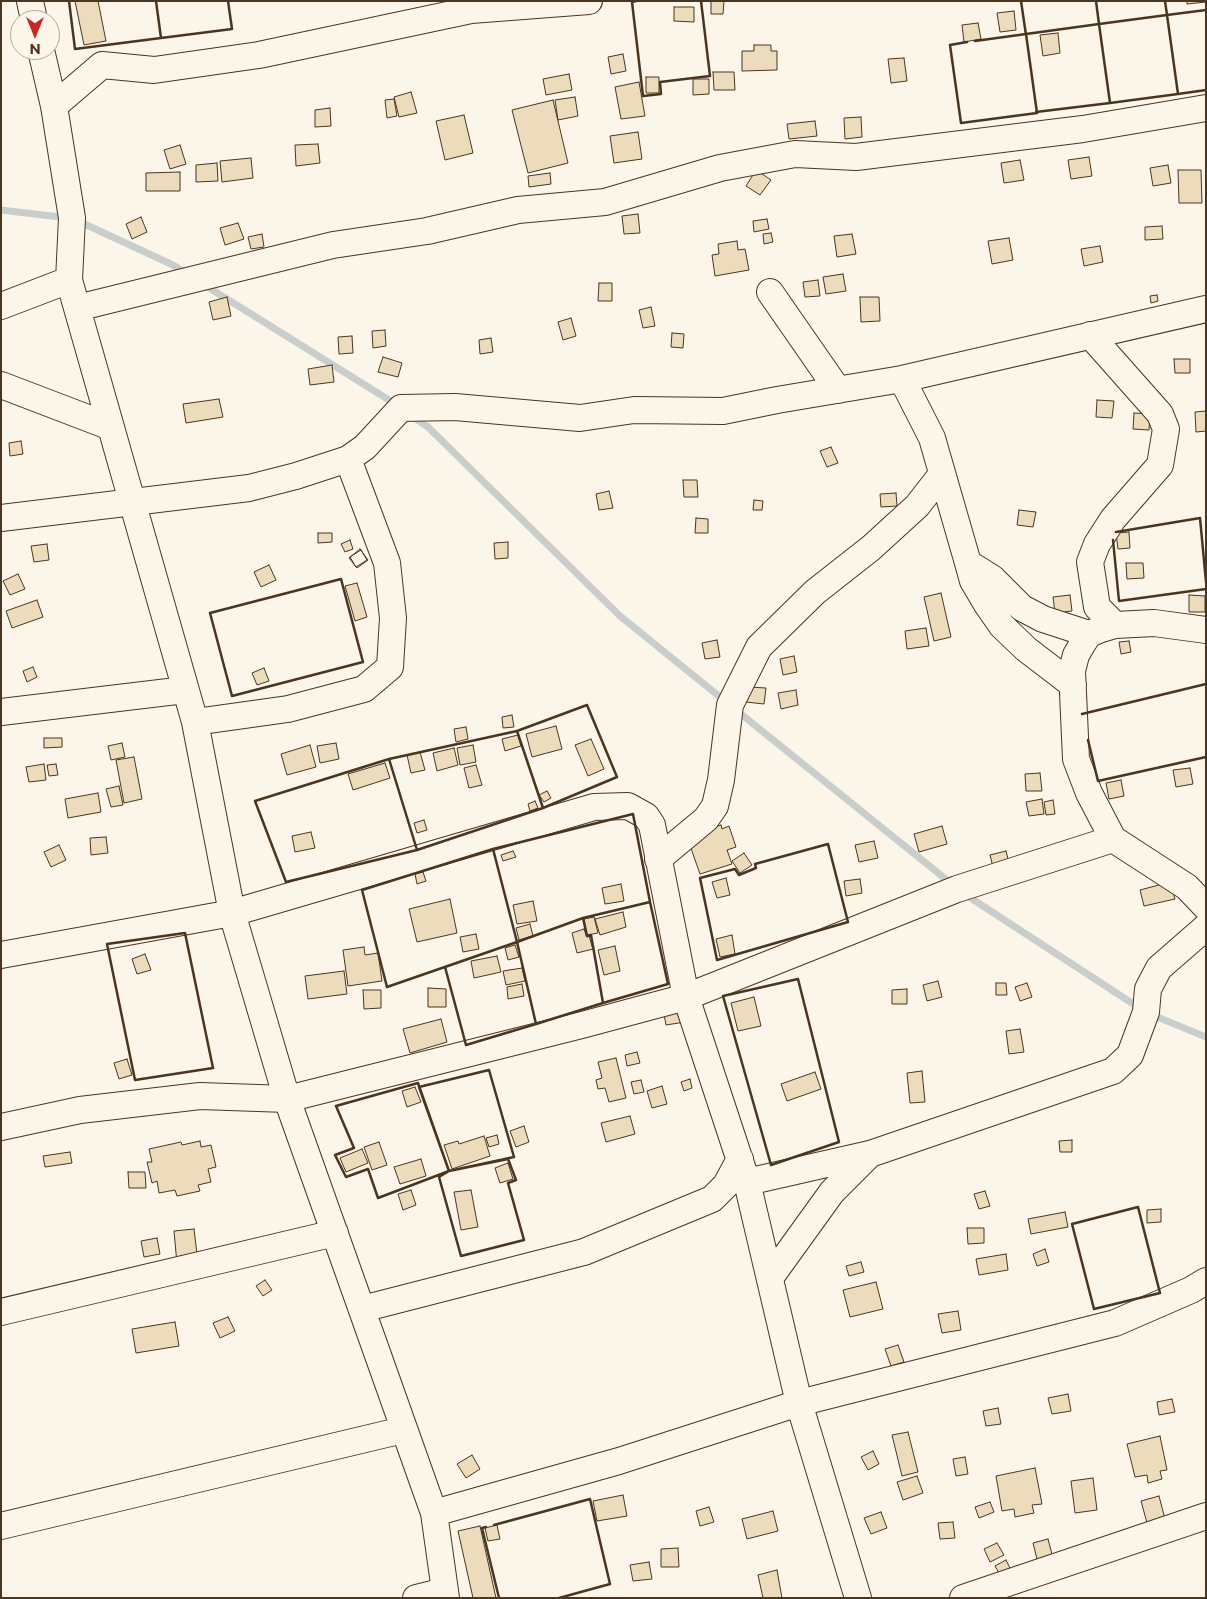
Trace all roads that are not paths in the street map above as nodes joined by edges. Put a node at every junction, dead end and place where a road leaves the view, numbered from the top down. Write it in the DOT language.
graph roads {
  1 [pos="589,1"];
  2 [pos="470,6"];
  3 [pos="43,60"];
  4 [pos="54,106"];
  5 [pos="1206,108"];
  6 [pos="69,280"];
  7 [pos="770,292"];
  8 [pos="1,306"];
  9 [pos="77,308"];
  10 [pos="1206,310"];
  11 [pos="1090,335"];
  12 [pos="902,379"];
  13 [pos="1,385"];
  14 [pos="838,390"];
  15 [pos="111,427"];
  16 [pos="348,460"];
  17 [pos="942,474"];
  18 [pos="132,502"];
  19 [pos="1,518"];
  20 [pos="968,563"];
  21 [pos="1115,625"];
  22 [pos="1206,630"];
  23 [pos="1089,634"];
  24 [pos="1073,685"];
  25 [pos="185,690"];
  26 [pos="1,712"];
  27 [pos="195,722"];
  28 [pos="1113,839"];
  29 [pos="658,859"];
  30 [pos="1205,910"];
  31 [pos="232,913"];
  32 [pos="1,955"];
  33 [pos="686,997"];
  34 [pos="287,1099"];
  35 [pos="1,1127"];
  36 [pos="870,1154"];
  37 [pos="744,1171"];
  38 [pos="335,1233"];
  39 [pos="770,1278"];
  40 [pos="1206,1281"];
  41 [pos="362,1309"];
  42 [pos="1,1312"];
  43 [pos="799,1403"];
  44 [pos="403,1430"];
  45 [pos="434,1513"];
  46 [pos="1206,1516"];
  47 [pos="1,1526"];
  48 [pos="445,1594"];
  49 [pos="416,1598"];
  50 [pos="858,1598"];
  51 [pos="962,1598"];
  1 -- 2 [label="street"];
  2 -- 4 [label="street"];
  3 -- 4 [label="street"];
  4 -- 6 [label="street"];
  5 -- 9 [label="street"];
  6 -- 8 [label="street"];
  6 -- 9 [label="street"];
  7 -- 14 [label="street"];
  9 -- 15 [label="street"];
  10 -- 11 [label="street"];
  11 -- 12 [label="street"];
  11 -- 21 [label="street"];
  12 -- 14 [label="street"];
  12 -- 17 [label="street"];
  13 -- 15 [label="street"];
  14 -- 16 [label="street"];
  15 -- 18 [label="street"];
  16 -- 18 [label="street"];
  16 -- 27 [label="street"];
  17 -- 20 [label="street"];
  17 -- 29 [label="street"];
  18 -- 19 [label="street"];
  18 -- 25 [label="street"];
  20 -- 23 [label="street"];
  20 -- 24 [label="street"];
  21 -- 22 [label="street"];
  21 -- 23 [label="street"];
  23 -- 24 [label="street"];
  24 -- 28 [label="street"];
  25 -- 26 [label="street"];
  25 -- 27 [label="street"];
  27 -- 31 [label="street"];
  28 -- 30 [label="street"];
  28 -- 33 [label="street"];
  29 -- 31 [label="street"];
  29 -- 33 [label="street"];
  30 -- 36 [label="street"];
  31 -- 32 [label="street"];
  31 -- 34 [label="street"];
  33 -- 34 [label="street"];
  33 -- 37 [label="street"];
  34 -- 35 [label="street"];
  34 -- 38 [label="street"];
  36 -- 37 [label="street"];
  36 -- 39 [label="street"];
  37 -- 39 [label="street"];
  37 -- 41 [label="street"];
  38 -- 41 [label="street"];
  38 -- 42 [label="street"];
  39 -- 43 [label="street"];
  40 -- 43 [label="street"];
  41 -- 44 [label="street"];
  43 -- 45 [label="street"];
  43 -- 50 [label="street"];
  44 -- 45 [label="street"];
  44 -- 47 [label="street"];
  45 -- 48 [label="street"];
  46 -- 51 [label="street"];
  48 -- 49 [label="street"];
}
